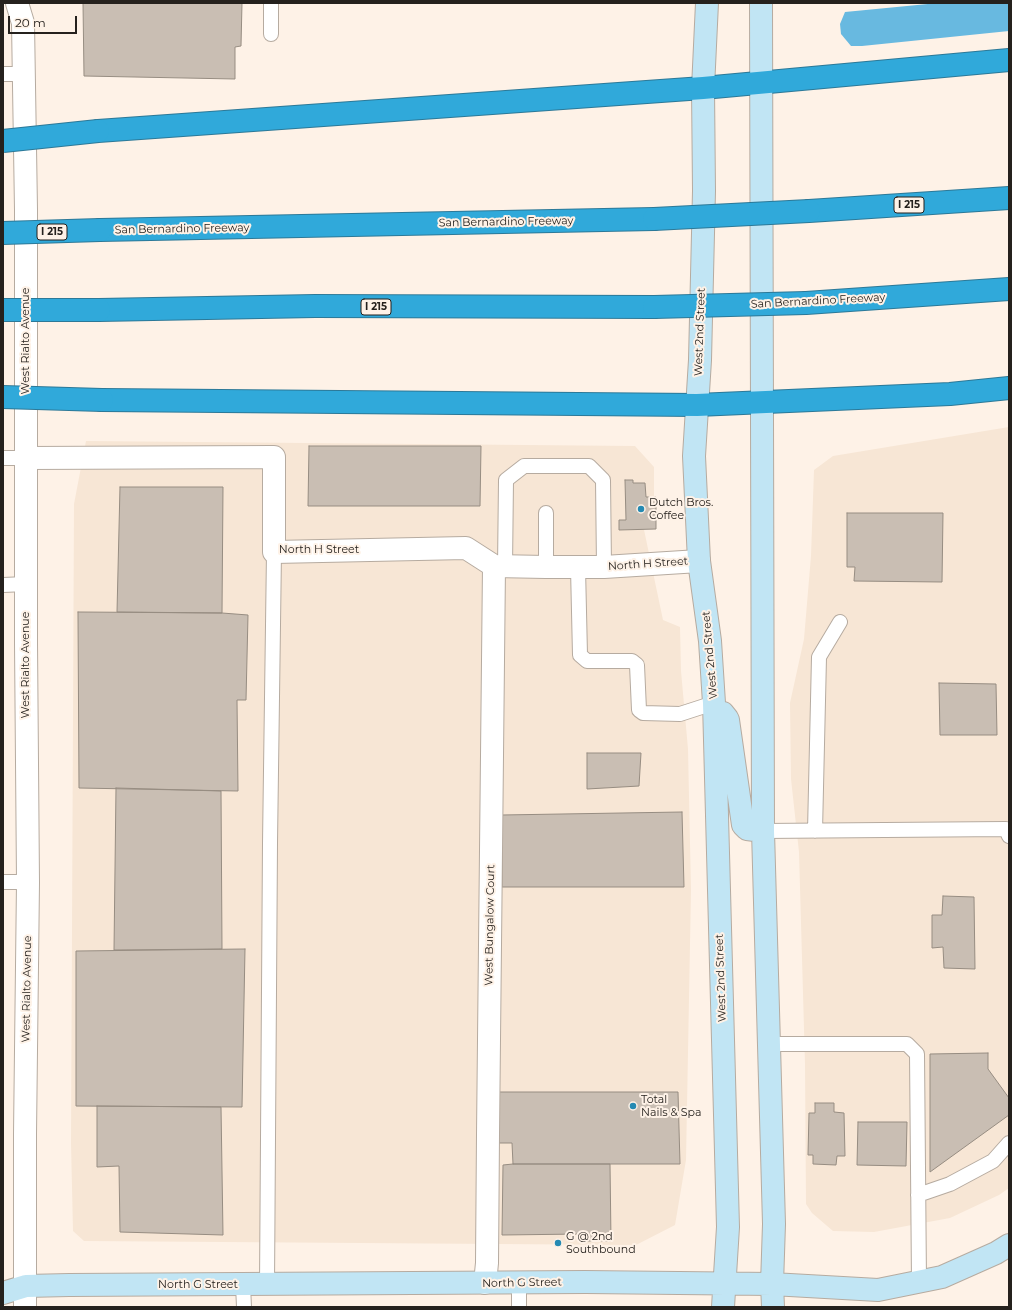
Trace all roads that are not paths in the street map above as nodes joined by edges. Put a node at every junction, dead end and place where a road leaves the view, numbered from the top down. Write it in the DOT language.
graph roads {
  1 [pos="270,3"];
  2 [pos="707,3"];
  3 [pos="761,3"];
  4 [pos="23,10"];
  5 [pos="271,34"];
  6 [pos="1009,60"];
  7 [pos="13,74"];
  8 [pos="761,83"];
  9 [pos="703,88"];
  10 [pos="3,142"];
  11 [pos="1009,198"];
  12 [pos="3,233"];
  13 [pos="1009,289"];
  14 [pos="3,310"];
  15 [pos="1009,388"];
  16 [pos="3,397"];
  17 [pos="761,403"];
  18 [pos="697,405"];
  19 [pos="3,458"];
  20 [pos="26,458"];
  21 [pos="546,513"];
  22 [pos="274,552"];
  23 [pos="699,561"];
  24 [pos="499,566"];
  25 [pos="546,568"];
  26 [pos="578,568"];
  27 [pos="604,568"];
  28 [pos="26,584"];
  29 [pos="3,585"];
  30 [pos="840,622"];
  31 [pos="714,703"];
  32 [pos="763,831"];
  33 [pos="816,831"];
  34 [pos="1009,836"];
  35 [pos="3,882"];
  36 [pos="28,882"];
  37 [pos="769,1044"];
  38 [pos="1009,1143"];
  39 [pos="918,1195"];
  40 [pos="1009,1245"];
  41 [pos="3,1277"];
  42 [pos="919,1282"];
  43 [pos="485,1283"];
  44 [pos="519,1283"];
  45 [pos="243,1284"];
  46 [pos="267,1284"];
  47 [pos="725,1284"];
  48 [pos="772,1284"];
  49 [pos="3,1293"];
  50 [pos="26,1297"];
  51 [pos="244,1307"];
  52 [pos="520,1307"];
  53 [pos="723,1307"];
  54 [pos="773,1307"];
  1 -- 5 [label="lane"];
  2 -- 9 [label="main road, West 2nd Street"];
  3 -- 8 [label="main road"];
  4 -- 7 [label="street, West Rialto Avenue"];
  6 -- 8 [label="highway"];
  7 -- 20 [label="street, West Rialto Avenue"];
  8 -- 9 [label="highway"];
  8 -- 17 [label="main road"];
  9 -- 10 [label="highway, bridge"];
  9 -- 18 [label="main road, West 2nd Street"];
  11 -- 12 [label="highway, San Bernardino Freeway / I 215, bridge"];
  13 -- 14 [label="highway, San Bernardino Freeway / I 215, bridge"];
  15 -- 17 [label="highway"];
  16 -- 18 [label="highway, bridge"];
  17 -- 18 [label="highway"];
  17 -- 32 [label="main road"];
  18 -- 23 [label="main road, West 2nd Street"];
  19 -- 20 [label="lane"];
  20 -- 22 [label="street, North H Street"];
  20 -- 28 [label="street, West Rialto Avenue"];
  21 -- 25 [label="lane"];
  22 -- 24 [label="street, North H Street"];
  22 -- 46 [label="lane"];
  23 -- 27 [label="street, North H Street"];
  23 -- 31 [label="main road, West 2nd Street"];
  24 -- 25 [label="street, North H Street"];
  24 -- 27 [label="lane"];
  24 -- 43 [label="street, West Bungalow Court"];
  25 -- 26 [label="street, North H Street"];
  26 -- 27 [label="street, North H Street"];
  26 -- 31 [label="lane"];
  28 -- 29 [label="lane"];
  28 -- 36 [label="street, West Rialto Avenue"];
  30 -- 33 [label="lane"];
  31 -- 32 [label="main road"];
  31 -- 47 [label="main road, West 2nd Street"];
  32 -- 33 [label="lane"];
  32 -- 37 [label="main road"];
  33 -- 34 [label="lane"];
  35 -- 36 [label="lane"];
  36 -- 50 [label="street, West Rialto Avenue"];
  37 -- 39 [label="lane"];
  37 -- 48 [label="main road"];
  38 -- 39 [label="lane"];
  39 -- 42 [label="lane"];
  40 -- 42 [label="main road, North G Street"];
  41 -- 50 [label="main road"];
  42 -- 48 [label="main road, North G Street"];
  43 -- 44 [label="main road, North G Street"];
  43 -- 46 [label="main road, North G Street"];
  44 -- 47 [label="main road, North G Street"];
  44 -- 52 [label="lane"];
  45 -- 46 [label="main road, North G Street"];
  45 -- 50 [label="main road, North G Street"];
  45 -- 51 [label="lane"];
  47 -- 48 [label="main road, North G Street"];
  47 -- 53 [label="main road, West 2nd Street"];
  48 -- 54 [label="main road"];
  49 -- 50 [label="main road"];
}
